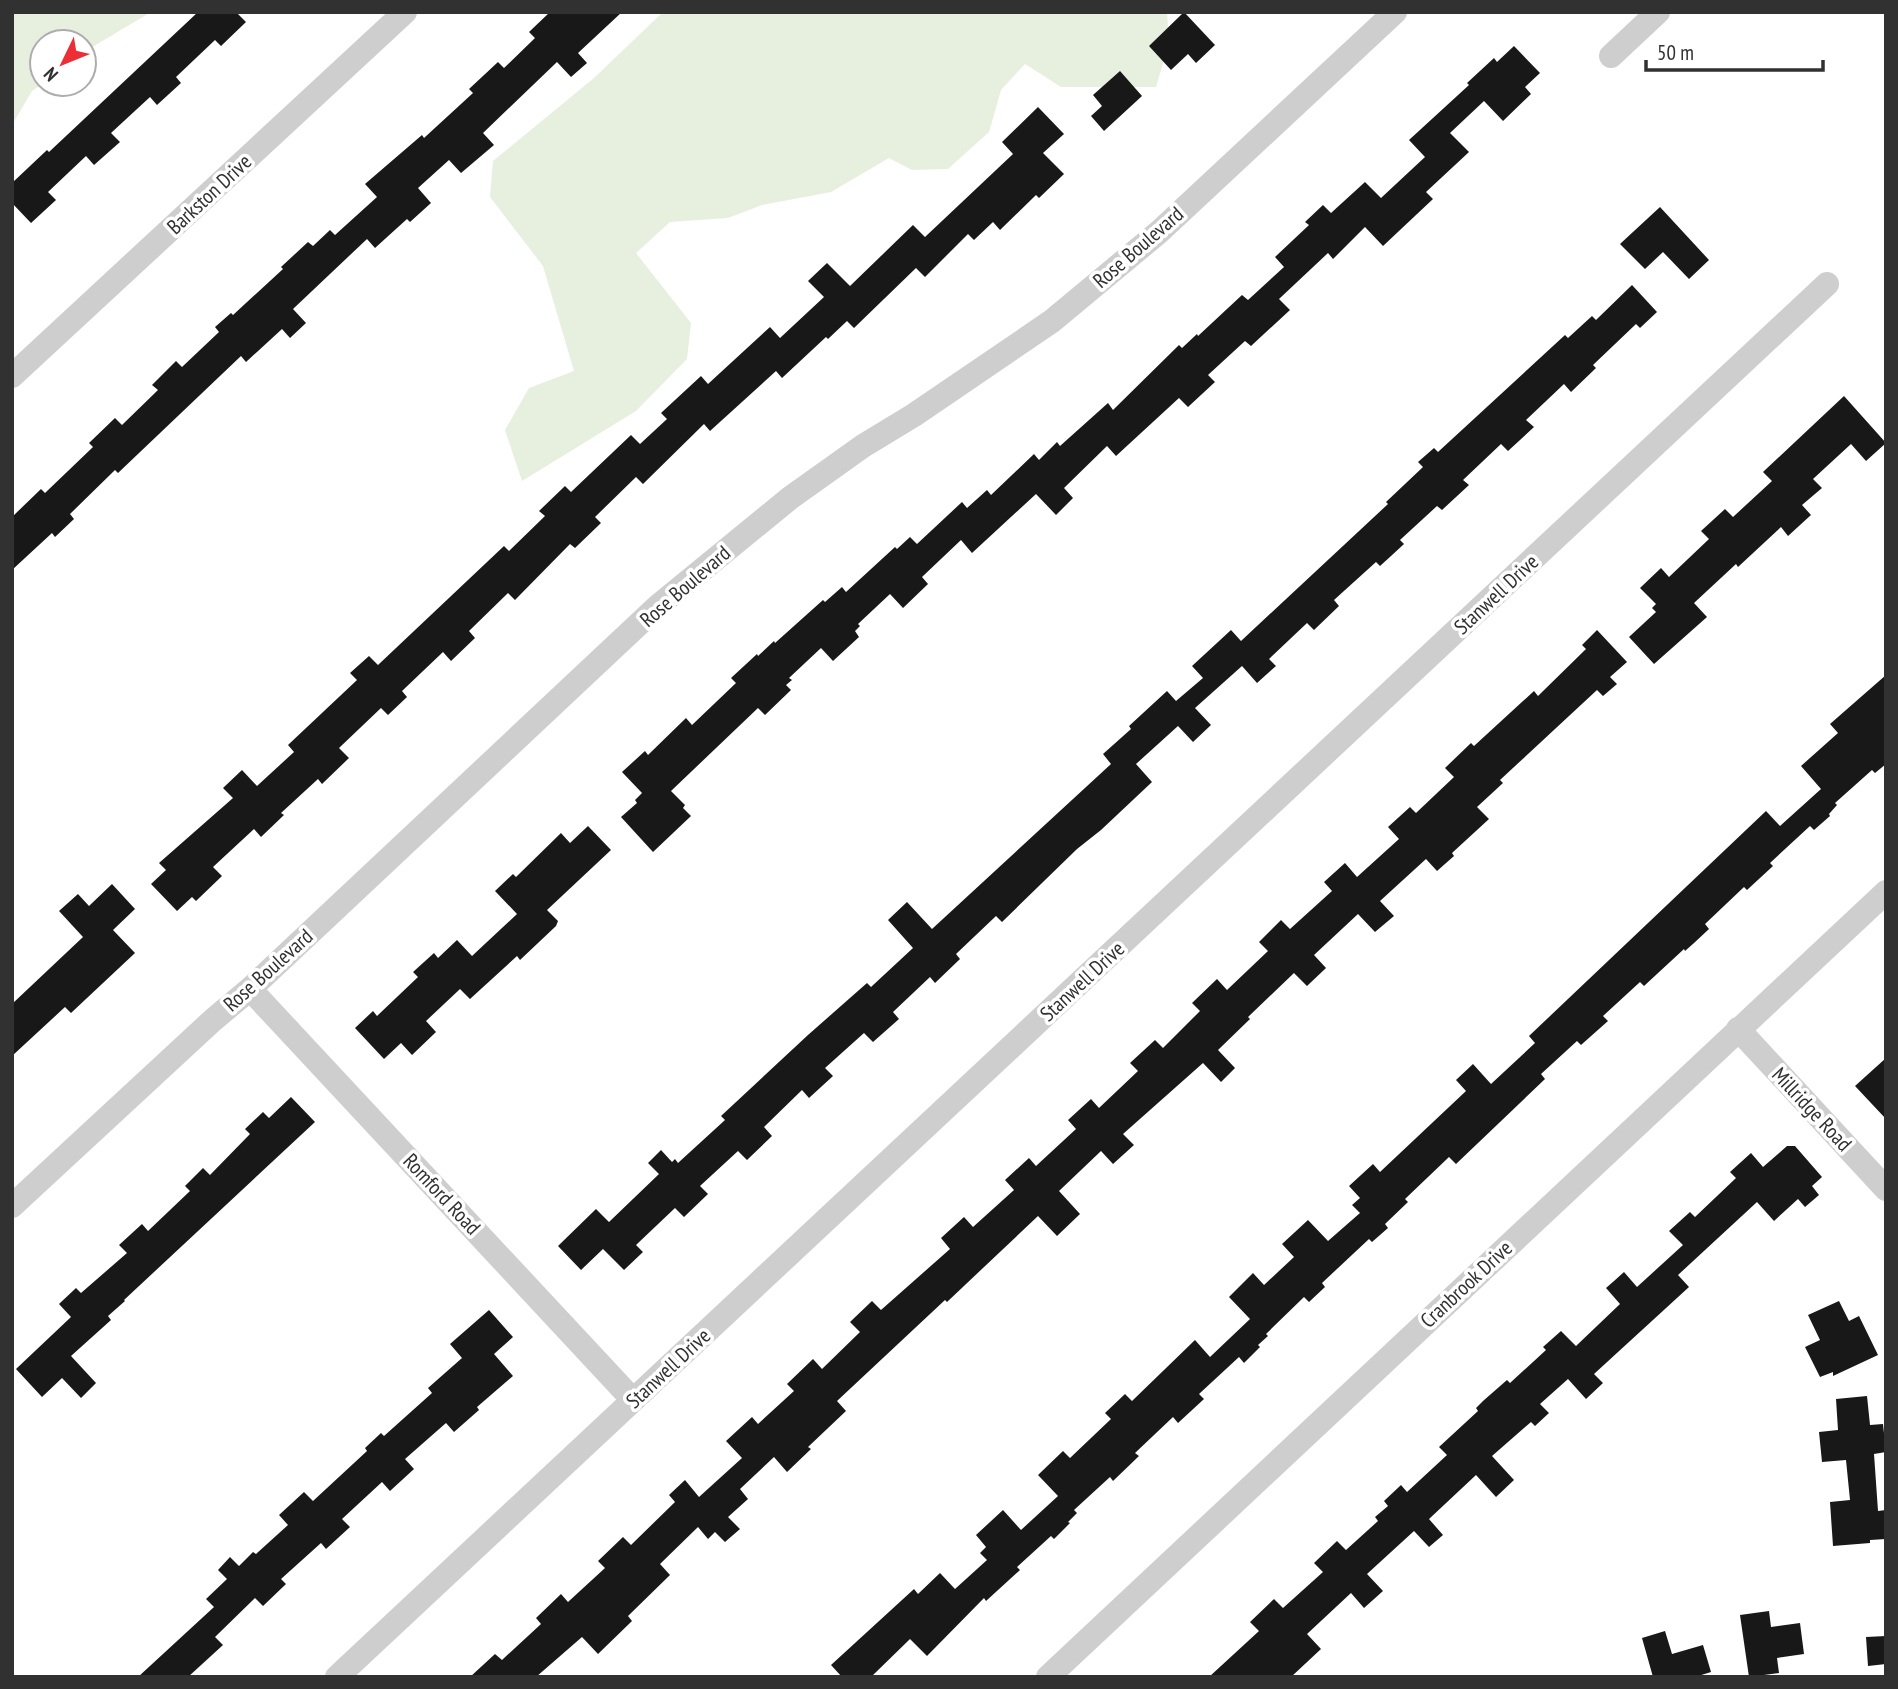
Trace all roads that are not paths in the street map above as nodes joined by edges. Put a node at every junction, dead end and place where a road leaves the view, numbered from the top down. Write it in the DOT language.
graph roads {
  1 [pos="405,12"];
  2 [pos="1395,12"];
  3 [pos="1658,12"];
  4 [pos="1611,57"];
  5 [pos="1827,285"];
  6 [pos="12,376"];
  7 [pos="1886,892"];
  8 [pos="250,989"];
  9 [pos="1738,1029"];
  10 [pos="1886,1189"];
  11 [pos="12,1206"];
  12 [pos="634,1400"];
  13 [pos="337,1677"];
  14 [pos="1048,1677"];
  1 -- 6 [label="street, Barkston Drive"];
  2 -- 8 [label="street, Rose Boulevard"];
  3 -- 4 [label="street"];
  5 -- 12 [label="street, Stanwell Drive"];
  7 -- 9 [label="street, Cranbrook Drive"];
  8 -- 11 [label="street, Rose Boulevard"];
  8 -- 12 [label="street, Romford Road"];
  9 -- 10 [label="street, Millridge Road"];
  9 -- 14 [label="street, Cranbrook Drive"];
  12 -- 13 [label="street, Stanwell Drive"];
}
